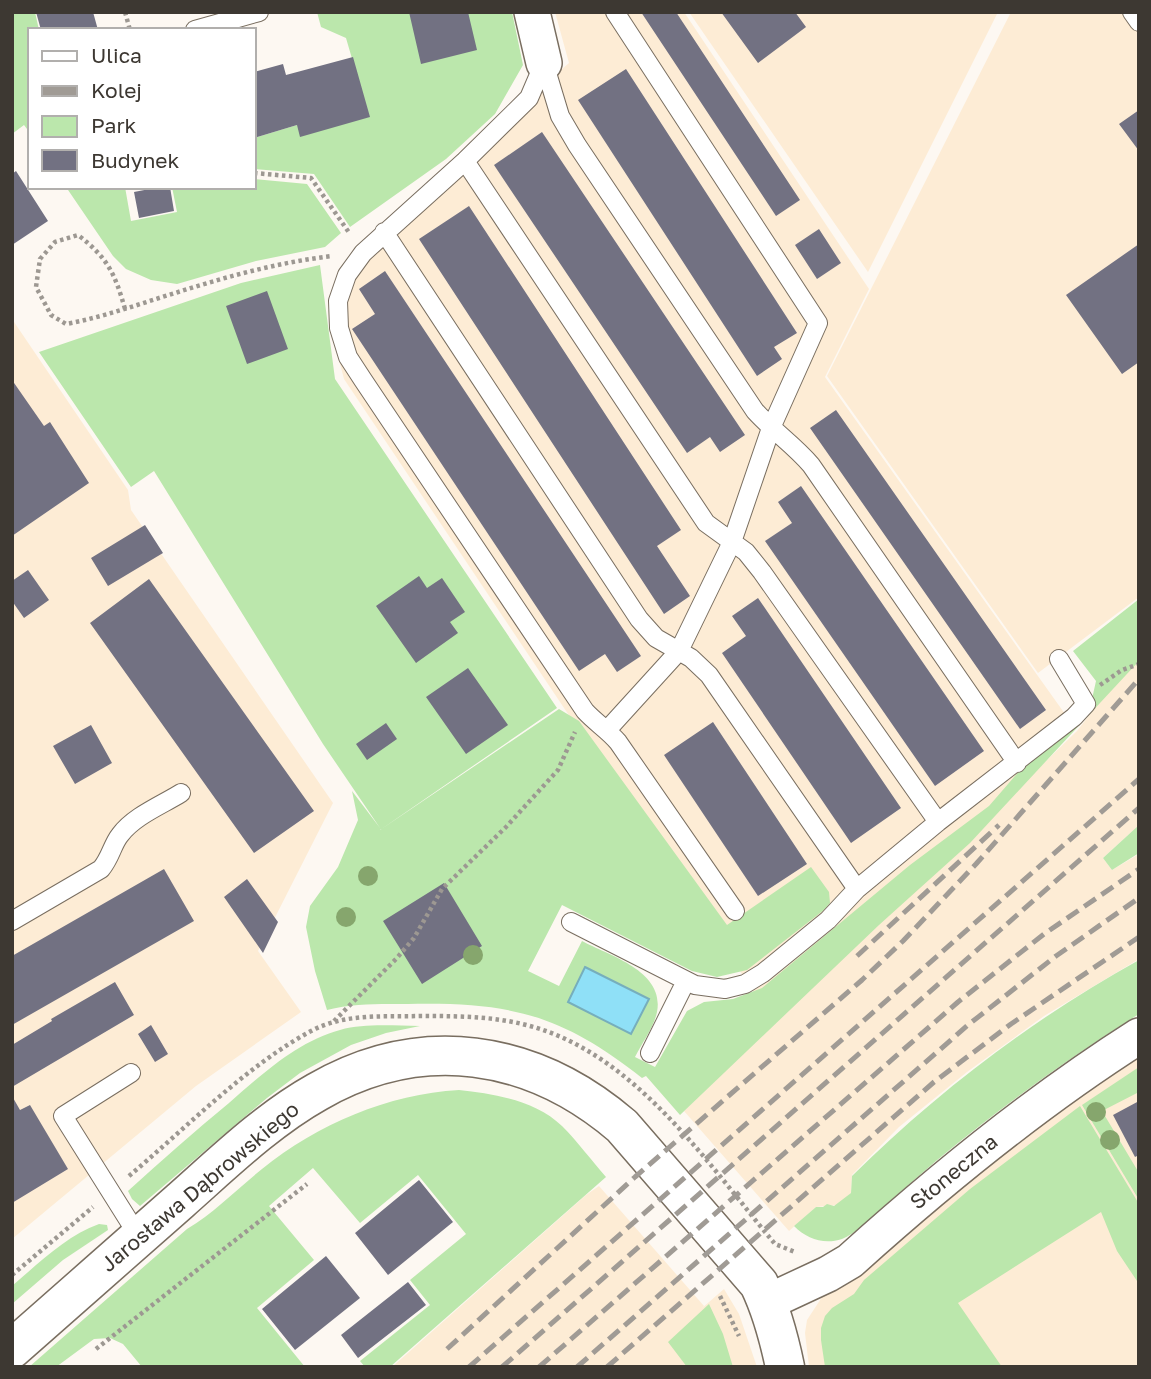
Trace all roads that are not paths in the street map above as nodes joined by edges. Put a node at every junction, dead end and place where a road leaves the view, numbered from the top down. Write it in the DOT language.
graph roads {
  1 [pos="259,12"];
  2 [pos="532,12"];
  3 [pos="615,12"];
  4 [pos="1132,12"];
  5 [pos="1139,22"];
  6 [pos="202,28"];
  7 [pos="544,63"];
  8 [pos="465,161"];
  9 [pos="384,232"];
  10 [pos="771,428"];
  11 [pos="732,542"];
  12 [pos="679,651"];
  13 [pos="1059,659"];
  14 [pos="607,729"];
  15 [pos="1017,763"];
  16 [pos="181,793"];
  17 [pos="938,822"];
  18 [pos="857,889"];
  19 [pos="735,911"];
  20 [pos="12,921"];
  21 [pos="571,922"];
  22 [pos="686,981"];
  23 [pos="1139,1036"];
  24 [pos="650,1053"];
  25 [pos="131,1073"];
  26 [pos="139,1237"];
  27 [pos="768,1302"];
  28 [pos="12,1349"];
  29 [pos="785,1367"];
  1 -- 6 [label="lane"];
  2 -- 7 [label="street"];
  3 -- 10 [label="lane"];
  4 -- 5 [label="lane"];
  7 -- 8 [label="lane"];
  7 -- 10 [label="lane"];
  8 -- 9 [label="lane"];
  8 -- 11 [label="lane"];
  9 -- 12 [label="lane"];
  9 -- 14 [label="lane"];
  10 -- 11 [label="lane"];
  10 -- 15 [label="lane"];
  11 -- 12 [label="lane"];
  11 -- 17 [label="lane"];
  12 -- 14 [label="lane"];
  12 -- 18 [label="lane"];
  13 -- 15 [label="lane"];
  14 -- 19 [label="lane"];
  15 -- 17 [label="lane"];
  16 -- 20 [label="lane"];
  17 -- 18 [label="lane"];
  18 -- 22 [label="lane"];
  21 -- 22 [label="lane"];
  22 -- 24 [label="lane"];
  23 -- 27 [label="street, Słoneczna"];
  25 -- 26 [label="lane"];
  26 -- 27 [label="street, Jarosława Dąbrowskiego"];
  26 -- 28 [label="street, Jarosława Dąbrowskiego"];
  27 -- 29 [label="street, Jarosława Dąbrowskiego"];
}
